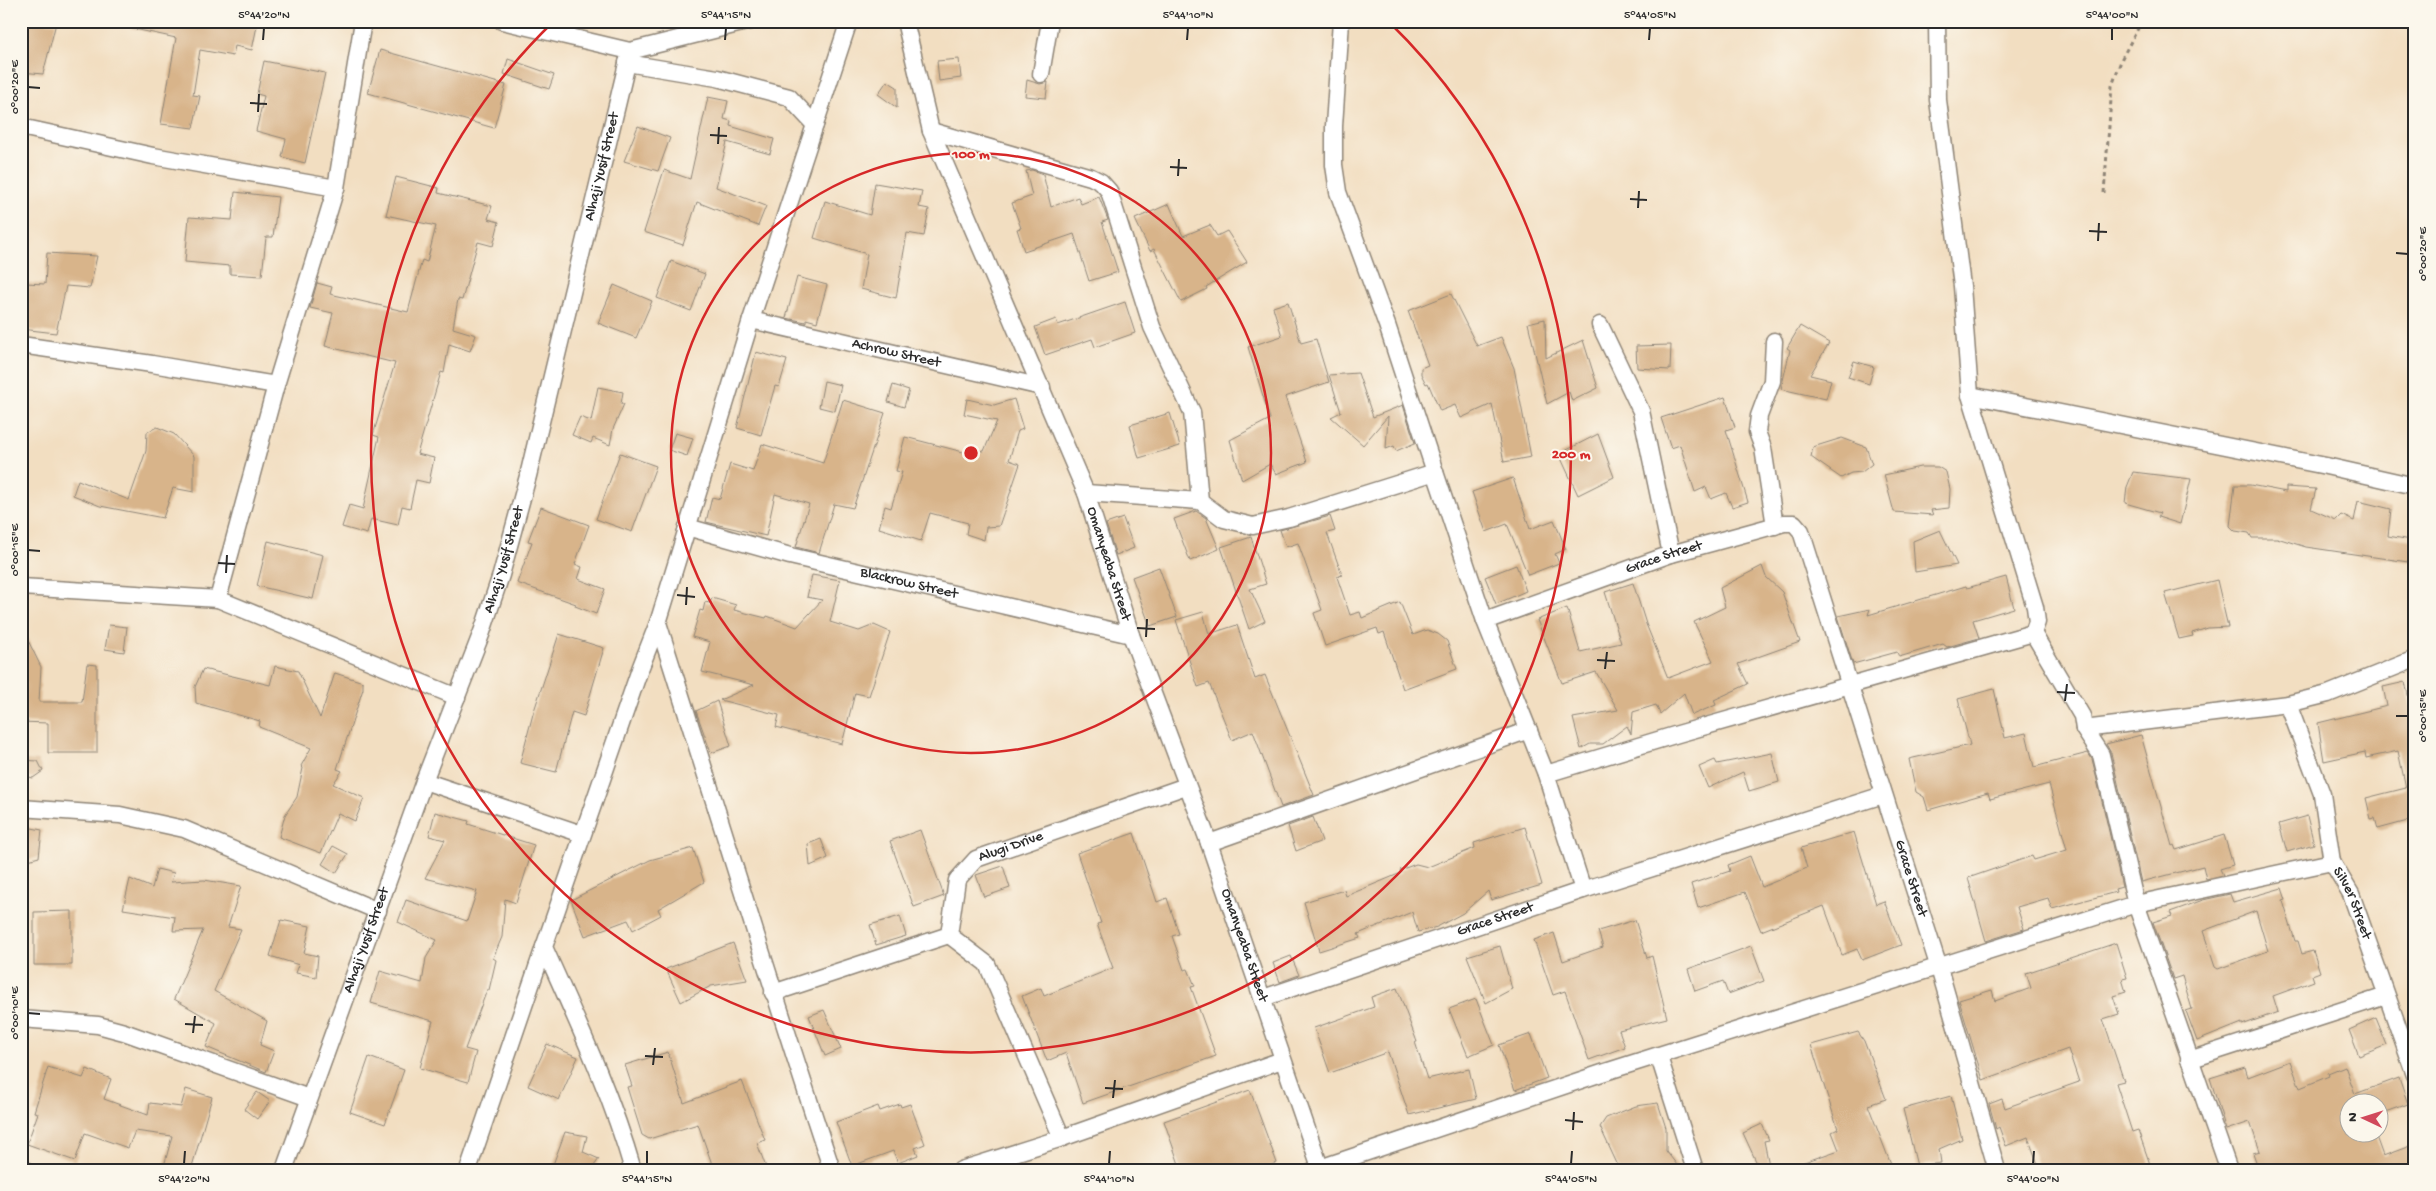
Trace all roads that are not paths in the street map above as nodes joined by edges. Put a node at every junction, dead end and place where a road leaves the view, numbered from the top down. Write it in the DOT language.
graph roads {
  1 [pos="363,21"];
  2 [pos="502,21"];
  3 [pos="750,21"];
  4 [pos="849,21"];
  5 [pos="904,21"];
  6 [pos="1050,21"];
  7 [pos="1341,21"];
  8 [pos="1937,21"];
  9 [pos="628,57"];
  10 [pos="1041,74"];
  11 [pos="815,125"];
  12 [pos="21,127"];
  13 [pos="931,131"];
  14 [pos="336,188"];
  15 [pos="751,320"];
  16 [pos="1600,325"];
  17 [pos="1774,341"];
  18 [pos="21,345"];
  19 [pos="276,385"];
  20 [pos="1042,388"];
  21 [pos="1970,395"];
  22 [pos="1435,472"];
  23 [pos="2415,486"];
  24 [pos="1086,493"];
  25 [pos="1200,501"];
  26 [pos="1774,526"];
  27 [pos="687,527"];
  28 [pos="1671,554"];
  29 [pos="21,587"];
  30 [pos="218,599"];
  31 [pos="1485,621"];
  32 [pos="658,623"];
  33 [pos="2033,633"];
  34 [pos="1131,635"];
  35 [pos="2415,659"];
  36 [pos="1848,686"];
  37 [pos="457,696"];
  38 [pos="2288,704"];
  39 [pos="2084,729"];
  40 [pos="1529,730"];
  41 [pos="1546,774"];
  42 [pos="424,781"];
  43 [pos="1186,786"];
  44 [pos="1883,795"];
  45 [pos="21,808"];
  46 [pos="582,834"];
  47 [pos="1209,843"];
  48 [pos="2332,862"];
  49 [pos="1583,890"];
  50 [pos="2136,904"];
  51 [pos="378,911"];
  52 [pos="949,935"];
  53 [pos="544,947"];
  54 [pos="1939,968"];
  55 [pos="773,993"];
  56 [pos="2386,996"];
  57 [pos="1263,998"];
  58 [pos="21,1019"];
  59 [pos="1658,1057"];
  60 [pos="1282,1060"];
  61 [pos="2189,1060"];
  62 [pos="2415,1074"];
  63 [pos="309,1098"];
  64 [pos="1062,1138"];
  65 [pos="21,1168"];
  66 [pos="1318,1169"];
  67 [pos="26,1170"];
  68 [pos="284,1170"];
  69 [pos="468,1170"];
  70 [pos="633,1170"];
  71 [pos="832,1170"];
  72 [pos="961,1170"];
  73 [pos="1695,1170"];
  74 [pos="1997,1170"];
  75 [pos="2229,1170"];
  1 -- 14 [label="street"];
  2 -- 9 [label="street"];
  3 -- 9 [label="street"];
  4 -- 11 [label="street"];
  5 -- 13 [label="street, Omanyeaba Street"];
  6 -- 10 [label="street"];
  7 -- 22 [label="street"];
  8 -- 21 [label="street"];
  9 -- 11 [label="street"];
  9 -- 37 [label="street, Alhaji Yusif Street"];
  11 -- 15 [label="street"];
  12 -- 14 [label="street"];
  13 -- 20 [label="street, Omanyeaba Street"];
  13 -- 25 [label="street"];
  14 -- 19 [label="street"];
  15 -- 20 [label="street, Achrow Street"];
  15 -- 27 [label="street"];
  16 -- 28 [label="street"];
  17 -- 26 [label="street"];
  18 -- 19 [label="street"];
  19 -- 30 [label="street"];
  20 -- 24 [label="street, Omanyeaba Street"];
  21 -- 23 [label="street"];
  21 -- 33 [label="street"];
  22 -- 25 [label="street"];
  22 -- 31 [label="street"];
  24 -- 25 [label="street"];
  24 -- 34 [label="street, Omanyeaba Street"];
  26 -- 28 [label="street, Grace Street"];
  26 -- 36 [label="street, Grace Street"];
  27 -- 32 [label="street"];
  27 -- 34 [label="street, Blackrow Street"];
  28 -- 31 [label="street, Grace Street"];
  29 -- 30 [label="street"];
  30 -- 37 [label="street"];
  31 -- 40 [label="street"];
  32 -- 46 [label="street"];
  32 -- 55 [label="street"];
  33 -- 36 [label="street"];
  33 -- 39 [label="street"];
  34 -- 43 [label="street, Omanyeaba Street"];
  35 -- 38 [label="street"];
  36 -- 41 [label="street"];
  36 -- 44 [label="street, Grace Street"];
  37 -- 42 [label="street, Alhaji Yusif Street"];
  38 -- 39 [label="street"];
  38 -- 48 [label="street, Silver Street"];
  39 -- 50 [label="street"];
  40 -- 41 [label="street"];
  40 -- 47 [label="street"];
  41 -- 49 [label="street"];
  42 -- 46 [label="street"];
  42 -- 51 [label="street, Alhaji Yusif Street"];
  43 -- 47 [label="street, Omanyeaba Street"];
  43 -- 52 [label="street, Alugi Drive"];
  44 -- 49 [label="street, Grace Street"];
  44 -- 54 [label="street, Grace Street"];
  45 -- 51 [label="street"];
  46 -- 53 [label="street"];
  47 -- 57 [label="street, Omanyeaba Street"];
  48 -- 50 [label="street"];
  48 -- 56 [label="street, Silver Street"];
  49 -- 57 [label="street, Grace Street"];
  50 -- 54 [label="street"];
  50 -- 61 [label="street"];
  51 -- 63 [label="street, Alhaji Yusif Street"];
  52 -- 55 [label="street"];
  52 -- 64 [label="street"];
  53 -- 69 [label="street"];
  53 -- 70 [label="street"];
  54 -- 59 [label="street"];
  54 -- 74 [label="street, Grace Street"];
  55 -- 71 [label="street"];
  56 -- 61 [label="street"];
  56 -- 62 [label="street, Silver Street"];
  57 -- 60 [label="street, Omanyeaba Street"];
  58 -- 63 [label="street"];
  59 -- 66 [label="street"];
  59 -- 73 [label="street"];
  60 -- 64 [label="street"];
  60 -- 66 [label="street, Omanyeaba Street"];
  61 -- 75 [label="street"];
  63 -- 68 [label="street, Alhaji Yusif Street"];
  64 -- 72 [label="street"];
  65 -- 67 [label="street"];
}
